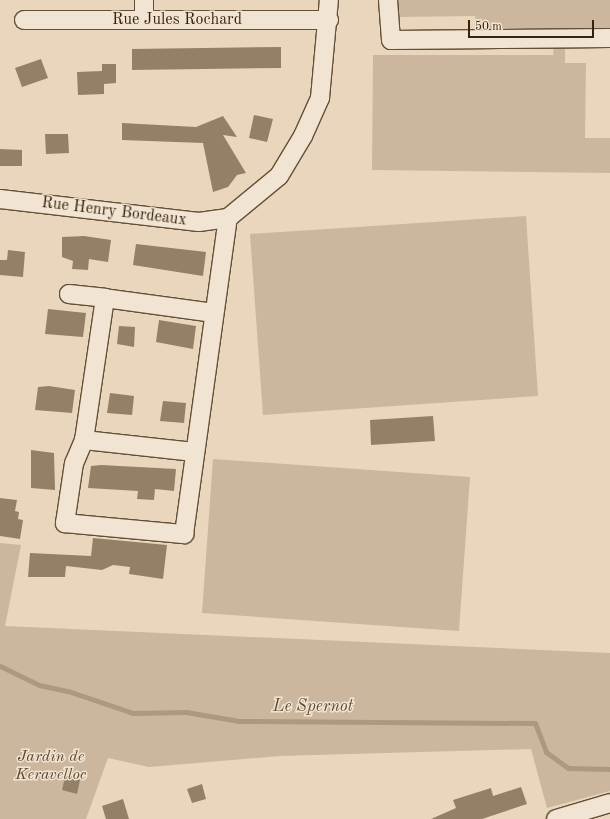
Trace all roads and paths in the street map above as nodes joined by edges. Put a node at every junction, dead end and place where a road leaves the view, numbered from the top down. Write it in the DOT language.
graph roads {
  1 [pos="144,0"];
  2 [pos="329,0"];
  3 [pos="388,0"];
  4 [pos="24,20"];
  5 [pos="144,20"];
  6 [pos="329,20"];
  7 [pos="610,38"];
  8 [pos="0,199"];
  9 [pos="228,218"];
  10 [pos="69,294"];
  11 [pos="105,298"];
  12 [pos="214,313"];
  13 [pos="84,440"];
  14 [pos="194,452"];
  15 [pos="610,803"];
  16 [pos="556,819"];
  1 -- 5 [label="street"];
  2 -- 6 [label="street"];
  3 -- 7 [label="street"];
  4 -- 5 [label="street, Rue Jules Rochard"];
  5 -- 6 [label="street, Rue Jules Rochard"];
  6 -- 9 [label="street"];
  8 -- 9 [label="street, Rue Henry Bordeaux"];
  9 -- 12 [label="street"];
  10 -- 11 [label="street"];
  11 -- 12 [label="street"];
  11 -- 13 [label="street"];
  12 -- 14 [label="street"];
  13 -- 14 [label="street"];
  13 -- 14 [label="street"];
  15 -- 16 [label="street"];
}
